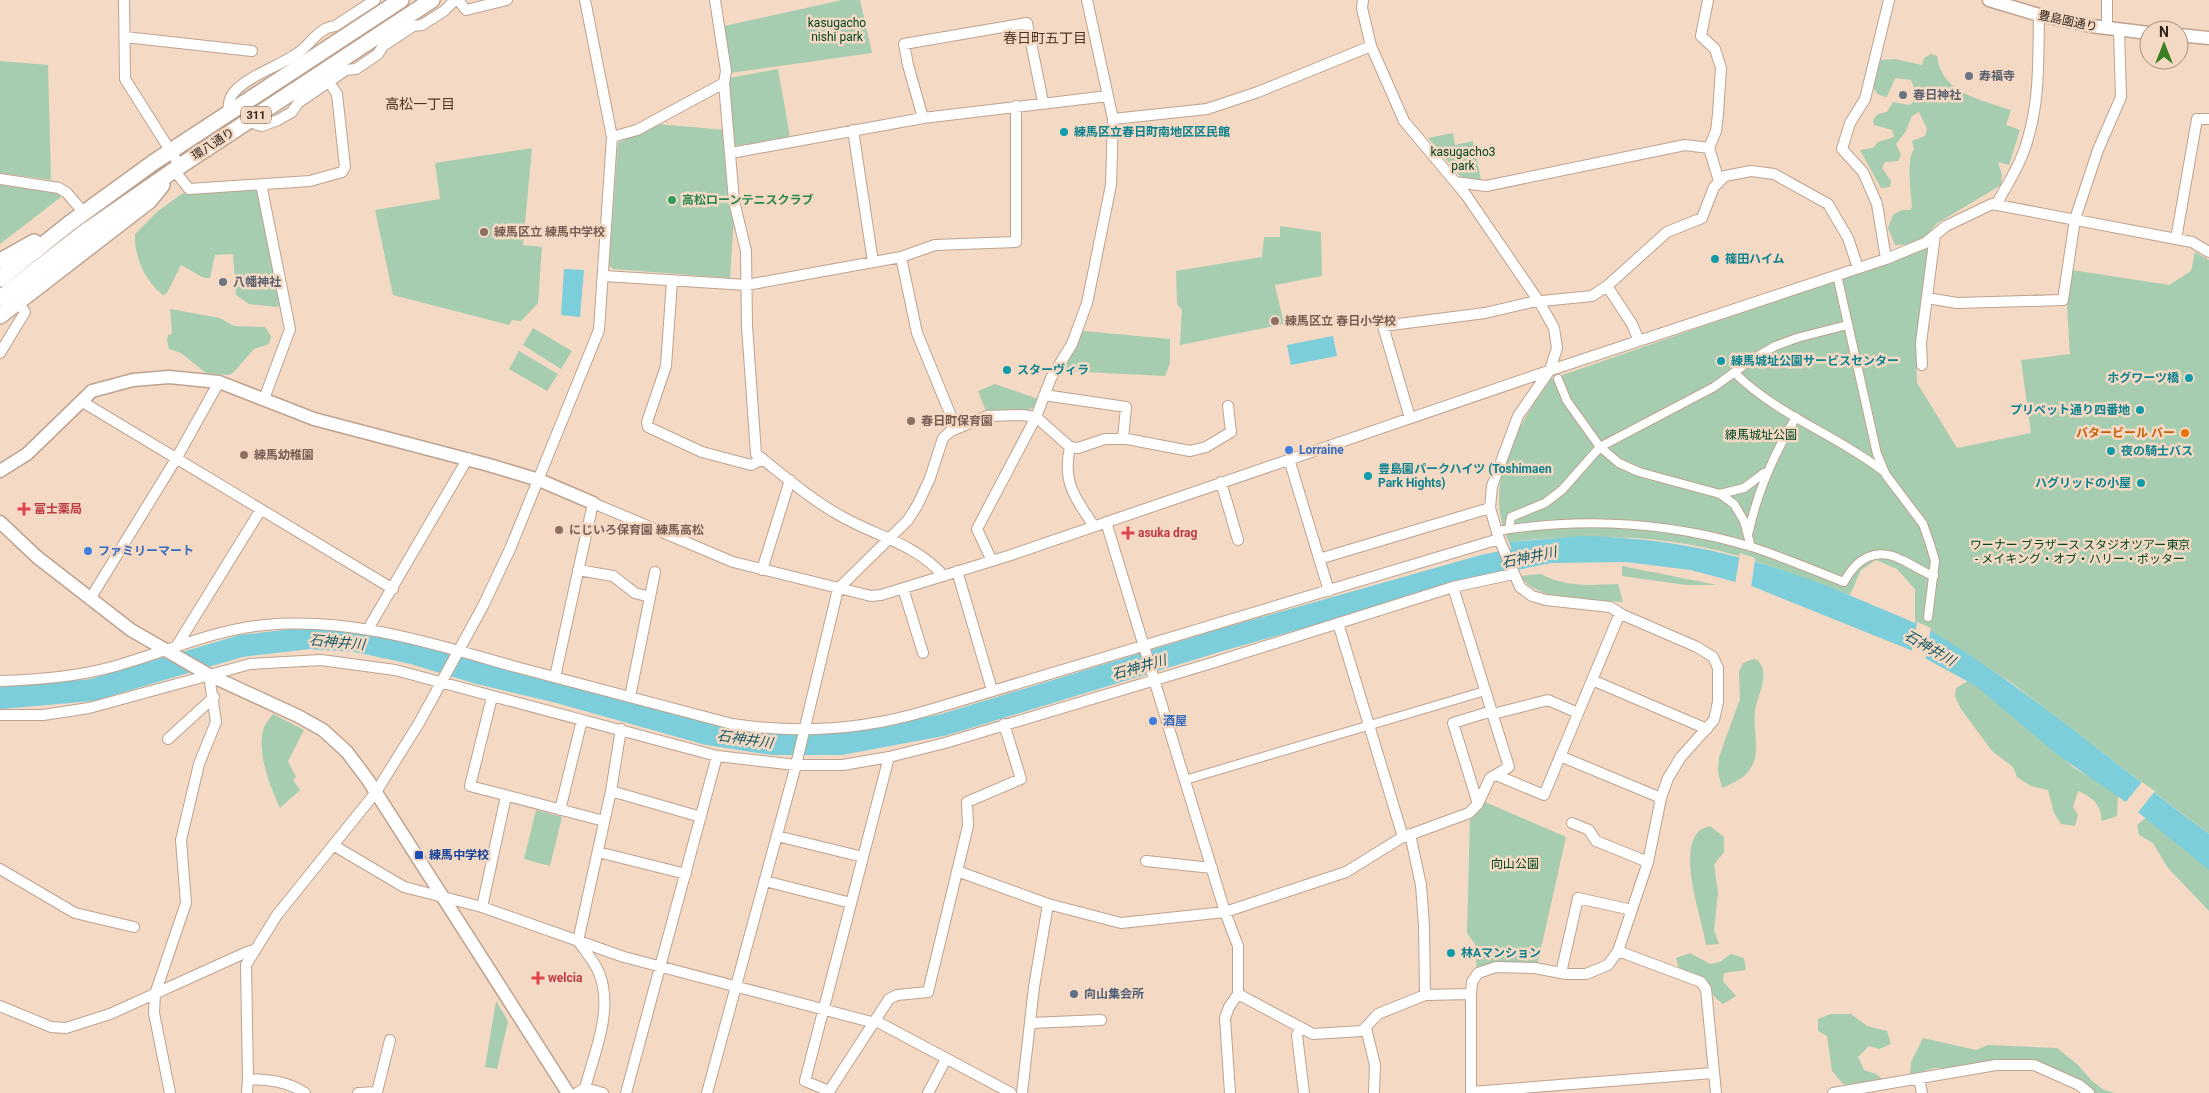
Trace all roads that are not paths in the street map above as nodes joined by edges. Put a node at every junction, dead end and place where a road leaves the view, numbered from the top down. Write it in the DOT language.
graph roads {
  1 [pos="124,0"];
  2 [pos="375,0"];
  3 [pos="401,0"];
  4 [pos="432,0"];
  5 [pos="456,0"];
  6 [pos="507,0"];
  7 [pos="585,0"];
  8 [pos="715,0"];
  9 [pos="1087,0"];
  10 [pos="1363,0"];
  11 [pos="1708,0"];
  12 [pos="1889,0"];
  13 [pos="1989,0"];
  14 [pos="2107,0"];
  15 [pos="2039,15"];
  16 [pos="2113,29"];
  17 [pos="2139,32"];
  18 [pos="2189,36"];
  19 [pos="125,37"];
  20 [pos="2209,38"];
  21 [pos="1371,46"];
  22 [pos="252,51"];
  23 [pos="329,82"];
  24 [pos="724,83"];
  25 [pos="1108,96"];
  26 [pos="1043,102"];
  27 [pos="1016,106"];
  28 [pos="228,113"];
  29 [pos="923,118"];
  30 [pos="250,119"];
  31 [pos="1113,119"];
  32 [pos="2209,119"];
  33 [pos="853,130"];
  34 [pos="612,138"];
  35 [pos="1709,148"];
  36 [pos="171,152"];
  37 [pos="731,153"];
  38 [pos="177,168"];
  39 [pos="0,179"];
  40 [pos="1719,181"];
  41 [pos="1455,182"];
  42 [pos="261,184"];
  43 [pos="1996,204"];
  44 [pos="84,213"];
  45 [pos="2075,220"];
  46 [pos="70,223"];
  47 [pos="1935,235"];
  48 [pos="2176,239"];
  49 [pos="2209,252"];
  50 [pos="901,257"];
  51 [pos="1886,259"];
  52 [pos="0,261"];
  53 [pos="873,262"];
  54 [pos="1858,268"];
  55 [pos="1837,275"];
  56 [pos="604,276"];
  57 [pos="0,279"];
  58 [pos="672,281"];
  59 [pos="747,285"];
  60 [pos="1607,286"];
  61 [pos="0,298"];
  62 [pos="1927,298"];
  63 [pos="18,302"];
  64 [pos="1540,303"];
  65 [pos="0,316"];
  66 [pos="1847,326"];
  67 [pos="1639,341"];
  68 [pos="0,353"];
  69 [pos="1922,365"];
  70 [pos="1550,370"];
  71 [pos="1735,373"];
  72 [pos="1558,379"];
  73 [pos="219,382"];
  74 [pos="1044,395"];
  75 [pos="264,398"];
  76 [pos="81,401"];
  77 [pos="1228,406"];
  78 [pos="1796,417"];
  79 [pos="1036,418"];
  80 [pos="1410,418"];
  81 [pos="956,428"];
  82 [pos="1123,439"];
  83 [pos="1070,447"];
  84 [pos="1600,448"];
  85 [pos="176,458"];
  86 [pos="468,458"];
  87 [pos="763,459"];
  88 [pos="1289,459"];
  89 [pos="0,470"];
  90 [pos="1767,471"];
  91 [pos="1885,473"];
  92 [pos="538,480"];
  93 [pos="790,480"];
  94 [pos="1221,482"];
  95 [pos="1720,494"];
  96 [pos="592,503"];
  97 [pos="1490,508"];
  98 [pos="260,511"];
  99 [pos="0,522"];
  100 [pos="1106,522"];
  101 [pos="1094,526"];
  102 [pos="1509,529"];
  103 [pos="1749,533"];
  104 [pos="1498,535"];
  105 [pos="888,538"];
  106 [pos="1238,540"];
  107 [pos="1751,547"];
  108 [pos="1319,559"];
  109 [pos="992,561"];
  110 [pos="578,570"];
  111 [pos="762,570"];
  112 [pos="957,571"];
  113 [pos="655,572"];
  114 [pos="1513,574"];
  115 [pos="944,576"];
  116 [pos="1934,576"];
  117 [pos="1453,587"];
  118 [pos="903,588"];
  119 [pos="393,589"];
  120 [pos="838,589"];
  121 [pos="1329,590"];
  122 [pos="650,597"];
  123 [pos="90,599"];
  124 [pos="1620,613"];
  125 [pos="1928,617"];
  126 [pos="1338,623"];
  127 [pos="368,629"];
  128 [pos="1145,646"];
  129 [pos="170,651"];
  130 [pos="457,652"];
  131 [pos="923,653"];
  132 [pos="206,673"];
  133 [pos="554,677"];
  134 [pos="1154,680"];
  135 [pos="1592,680"];
  136 [pos="0,681"];
  137 [pos="441,681"];
  138 [pos="992,690"];
  139 [pos="1485,691"];
  140 [pos="214,697"];
  141 [pos="492,697"];
  142 [pos="630,697"];
  143 [pos="1492,713"];
  144 [pos="1578,713"];
  145 [pos="0,715"];
  146 [pos="582,720"];
  147 [pos="1004,724"];
  148 [pos="1369,724"];
  149 [pos="620,729"];
  150 [pos="1707,729"];
  151 [pos="804,731"];
  152 [pos="168,739"];
  153 [pos="717,756"];
  154 [pos="1560,756"];
  155 [pos="889,757"];
  156 [pos="796,765"];
  157 [pos="1496,775"];
  158 [pos="1185,780"];
  159 [pos="611,791"];
  160 [pos="376,792"];
  161 [pos="506,796"];
  162 [pos="1661,798"];
  163 [pos="1478,804"];
  164 [pos="560,810"];
  165 [pos="701,818"];
  166 [pos="604,821"];
  167 [pos="1572,823"];
  168 [pos="777,836"];
  169 [pos="1407,836"];
  170 [pos="333,844"];
  171 [pos="598,852"];
  172 [pos="863,857"];
  173 [pos="1146,860"];
  174 [pos="1648,862"];
  175 [pos="1212,868"];
  176 [pos="0,870"];
  177 [pos="957,871"];
  178 [pos="686,874"];
  179 [pos="765,881"];
  180 [pos="442,897"];
  181 [pos="851,903"];
  182 [pos="1048,904"];
  183 [pos="482,907"];
  184 [pos="1632,910"];
  185 [pos="1225,912"];
  186 [pos="134,927"];
  187 [pos="578,941"];
  188 [pos="254,950"];
  189 [pos="1618,951"];
  190 [pos="660,966"];
  191 [pos="1561,973"];
  192 [pos="736,987"];
  193 [pos="156,994"];
  194 [pos="1238,994"];
  195 [pos="1471,994"];
  196 [pos="1424,995"];
  197 [pos="0,1006"];
  198 [pos="823,1009"];
  199 [pos="1101,1020"];
  200 [pos="876,1022"];
  201 [pos="1031,1023"];
  202 [pos="1301,1028"];
  203 [pos="1366,1028"];
  204 [pos="390,1040"];
  205 [pos="946,1059"];
  206 [pos="1713,1073"];
  207 [pos="248,1078"];
  208 [pos="1920,1079"];
  209 [pos="581,1091"];
  210 [pos="828,1092"];
  211 [pos="1471,1092"];
  212 [pos="170,1093"];
  213 [pos="247,1093"];
  214 [pos="305,1093"];
  215 [pos="358,1093"];
  216 [pos="568,1093"];
  217 [pos="603,1093"];
  218 [pos="626,1093"];
  219 [pos="707,1093"];
  220 [pos="928,1093"];
  221 [pos="1010,1093"];
  222 [pos="1022,1093"];
  223 [pos="1230,1093"];
  224 [pos="1304,1093"];
  225 [pos="1374,1093"];
  226 [pos="1716,1093"];
  227 [pos="1833,1093"];
  228 [pos="1922,1093"];
  229 [pos="2089,1093"];
  1 -- 19 [label="street"];
  2 -- 28 [label="street"];
  3 -- 28 [label="main road, 環八通り / 311"];
  4 -- 30 [label="main road, 環八通り / 311"];
  5 -- 6 [label="street"];
  5 -- 23 [label="street"];
  7 -- 34 [label="street"];
  8 -- 24 [label="street"];
  9 -- 25 [label="street"];
  10 -- 21 [label="street"];
  11 -- 35 [label="street"];
  12 -- 51 [label="street"];
  13 -- 15 [label="street, 豊島園通り"];
  14 -- 16 [label="street"];
  15 -- 16 [label="street, 豊島園通り"];
  15 -- 43 [label="street"];
  16 -- 17 [label="street, 豊島園通り"];
  16 -- 45 [label="street"];
  18 -- 20 [label="street"];
  19 -- 22 [label="street"];
  19 -- 36 [label="street"];
  21 -- 31 [label="street"];
  21 -- 41 [label="street"];
  23 -- 30 [label="street"];
  23 -- 42 [label="street"];
  24 -- 34 [label="street"];
  24 -- 37 [label="street"];
  25 -- 26 [label="street"];
  25 -- 31 [label="street"];
  26 -- 27 [label="street"];
  26 -- 29 [label="street"];
  27 -- 29 [label="street"];
  27 -- 50 [label="street"];
  28 -- 36 [label="main road, 環八通り / 311"];
  29 -- 33 [label="street"];
  30 -- 38 [label="main road, 環八通り / 311"];
  31 -- 74 [label="street"];
  32 -- 48 [label="street"];
  33 -- 37 [label="street"];
  33 -- 53 [label="street"];
  34 -- 56 [label="street"];
  35 -- 40 [label="street"];
  35 -- 41 [label="street"];
  36 -- 38 [label="street"];
  36 -- 44 [label="main road, 環八通り / 311"];
  37 -- 59 [label="street"];
  38 -- 42 [label="street"];
  38 -- 61 [label="main road, 環八通り / 311"];
  38 -- 63 [label="main road, 311"];
  39 -- 44 [label="street"];
  40 -- 54 [label="street"];
  40 -- 60 [label="street"];
  41 -- 64 [label="street"];
  42 -- 75 [label="street"];
  43 -- 45 [label="street"];
  43 -- 47 [label="street"];
  44 -- 46 [label="main road, 環八通り / 311"];
  45 -- 48 [label="street"];
  45 -- 62 [label="street"];
  46 -- 52 [label="main road"];
  46 -- 57 [label="main road, 環八通り / 311"];
  47 -- 51 [label="street"];
  47 -- 62 [label="street"];
  48 -- 49 [label="street"];
  50 -- 53 [label="street"];
  50 -- 81 [label="street"];
  51 -- 54 [label="street"];
  53 -- 59 [label="street"];
  54 -- 55 [label="street"];
  55 -- 66 [label="street"];
  55 -- 67 [label="street"];
  56 -- 58 [label="street"];
  56 -- 92 [label="street"];
  58 -- 59 [label="street"];
  58 -- 87 [label="street"];
  59 -- 87 [label="street"];
  60 -- 64 [label="street"];
  60 -- 67 [label="street"];
  62 -- 69 [label="street"];
  63 -- 65 [label="main road, 311"];
  63 -- 68 [label="street"];
  64 -- 70 [label="street"];
  64 -- 80 [label="street"];
  66 -- 71 [label="street"];
  66 -- 91 [label="street"];
  67 -- 70 [label="street"];
  70 -- 80 [label="street"];
  70 -- 97 [label="street"];
  71 -- 78 [label="street"];
  71 -- 84 [label="street"];
  72 -- 84 [label="street"];
  73 -- 75 [label="street"];
  73 -- 76 [label="street"];
  73 -- 85 [label="street"];
  74 -- 79 [label="street"];
  74 -- 82 [label="street"];
  75 -- 86 [label="street"];
  76 -- 85 [label="street"];
  76 -- 89 [label="street"];
  77 -- 82 [label="street"];
  78 -- 90 [label="street"];
  78 -- 91 [label="street"];
  79 -- 81 [label="street"];
  79 -- 83 [label="street"];
  79 -- 109 [label="street"];
  80 -- 88 [label="street"];
  81 -- 105 [label="street"];
  82 -- 83 [label="street"];
  83 -- 101 [label="street"];
  84 -- 95 [label="street"];
  84 -- 102 [label="street"];
  85 -- 98 [label="street"];
  85 -- 123 [label="street"];
  86 -- 92 [label="street"];
  86 -- 119 [label="street"];
  87 -- 93 [label="street"];
  88 -- 94 [label="street"];
  88 -- 108 [label="street"];
  90 -- 95 [label="street"];
  90 -- 103 [label="street"];
  91 -- 116 [label="street"];
  92 -- 96 [label="street"];
  92 -- 130 [label="street"];
  93 -- 105 [label="street"];
  93 -- 111 [label="street"];
  94 -- 100 [label="street"];
  94 -- 106 [label="street"];
  95 -- 103 [label="street"];
  96 -- 110 [label="street"];
  96 -- 111 [label="street"];
  97 -- 104 [label="street"];
  97 -- 108 [label="street"];
  98 -- 119 [label="street"];
  98 -- 129 [label="street"];
  99 -- 123 [label="street"];
  100 -- 101 [label="street"];
  100 -- 128 [label="street"];
  101 -- 109 [label="street"];
  102 -- 104 [label="street"];
  102 -- 107 [label="street"];
  103 -- 107 [label="street"];
  104 -- 114 [label="street"];
  104 -- 121 [label="street"];
  105 -- 115 [label="street"];
  105 -- 120 [label="street"];
  107 -- 116 [label="street"];
  108 -- 121 [label="street"];
  109 -- 112 [label="street"];
  110 -- 122 [label="street"];
  110 -- 133 [label="street"];
  111 -- 120 [label="street"];
  112 -- 115 [label="street"];
  112 -- 138 [label="street"];
  113 -- 122 [label="street"];
  114 -- 117 [label="street"];
  114 -- 124 [label="street"];
  115 -- 118 [label="street"];
  116 -- 125 [label="street"];
  117 -- 126 [label="street"];
  117 -- 139 [label="street"];
  118 -- 120 [label="street"];
  118 -- 131 [label="street"];
  119 -- 127 [label="street"];
  120 -- 151 [label="street"];
  121 -- 128 [label="street"];
  122 -- 142 [label="street"];
  123 -- 129 [label="street"];
  124 -- 135 [label="street"];
  124 -- 150 [label="street"];
  126 -- 134 [label="street"];
  126 -- 148 [label="street"];
  127 -- 129 [label="street"];
  127 -- 130 [label="street"];
  128 -- 134 [label="street"];
  128 -- 138 [label="street"];
  129 -- 132 [label="street"];
  129 -- 136 [label="street"];
  130 -- 133 [label="street"];
  130 -- 137 [label="street"];
  132 -- 137 [label="street"];
  132 -- 140 [label="street"];
  132 -- 145 [label="street"];
  132 -- 160 [label="street"];
  133 -- 142 [label="street"];
  134 -- 147 [label="street"];
  134 -- 158 [label="street"];
  135 -- 144 [label="street"];
  135 -- 150 [label="street"];
  137 -- 141 [label="street"];
  137 -- 160 [label="street"];
  138 -- 151 [label="street"];
  139 -- 143 [label="street"];
  139 -- 148 [label="street"];
  140 -- 152 [label="street"];
  140 -- 193 [label="street"];
  141 -- 146 [label="street"];
  141 -- 161 [label="street"];
  142 -- 151 [label="street"];
  143 -- 144 [label="street"];
  143 -- 157 [label="street"];
  143 -- 163 [label="street"];
  144 -- 154 [label="street"];
  146 -- 149 [label="street"];
  146 -- 164 [label="street"];
  147 -- 155 [label="street"];
  147 -- 177 [label="street"];
  148 -- 158 [label="street"];
  148 -- 169 [label="street"];
  149 -- 153 [label="street"];
  149 -- 159 [label="street"];
  150 -- 162 [label="street"];
  151 -- 156 [label="street"];
  153 -- 156 [label="street"];
  153 -- 165 [label="street"];
  154 -- 157 [label="street"];
  154 -- 162 [label="street"];
  155 -- 156 [label="street"];
  155 -- 172 [label="street"];
  156 -- 168 [label="street"];
  157 -- 163 [label="street"];
  158 -- 175 [label="street"];
  159 -- 165 [label="street"];
  159 -- 166 [label="street"];
  160 -- 170 [label="street"];
  160 -- 180 [label="street"];
  161 -- 164 [label="street"];
  161 -- 183 [label="street"];
  162 -- 174 [label="street"];
  163 -- 169 [label="street"];
  164 -- 166 [label="street"];
  165 -- 178 [label="street"];
  166 -- 171 [label="street"];
  167 -- 174 [label="street"];
  168 -- 172 [label="street"];
  168 -- 179 [label="street"];
  169 -- 185 [label="street"];
  169 -- 196 [label="street"];
  170 -- 180 [label="street"];
  170 -- 188 [label="street"];
  171 -- 178 [label="street"];
  171 -- 187 [label="street"];
  172 -- 181 [label="street"];
  173 -- 175 [label="street"];
  174 -- 184 [label="street"];
  175 -- 185 [label="street"];
  176 -- 186 [label="street"];
  177 -- 182 [label="street"];
  177 -- 200 [label="street"];
  178 -- 190 [label="street"];
  179 -- 181 [label="street"];
  179 -- 192 [label="street"];
  180 -- 183 [label="street"];
  180 -- 216 [label="street"];
  181 -- 198 [label="street"];
  182 -- 185 [label="street"];
  182 -- 201 [label="street"];
  183 -- 187 [label="street"];
  184 -- 189 [label="street"];
  184 -- 191 [label="street"];
  185 -- 194 [label="street"];
  187 -- 190 [label="street"];
  187 -- 209 [label="street"];
  188 -- 193 [label="street"];
  188 -- 207 [label="street"];
  189 -- 191 [label="street"];
  189 -- 206 [label="street"];
  190 -- 192 [label="street"];
  190 -- 218 [label="street"];
  191 -- 195 [label="street"];
  192 -- 198 [label="street"];
  192 -- 219 [label="street"];
  193 -- 197 [label="street"];
  193 -- 212 [label="street"];
  194 -- 202 [label="street"];
  194 -- 223 [label="street"];
  195 -- 196 [label="street"];
  195 -- 211 [label="street"];
  196 -- 203 [label="street"];
  198 -- 200 [label="street"];
  198 -- 210 [label="street"];
  199 -- 201 [label="street"];
  200 -- 205 [label="street"];
  200 -- 210 [label="street"];
  201 -- 222 [label="street"];
  202 -- 203 [label="street"];
  202 -- 224 [label="street"];
  203 -- 225 [label="street"];
  204 -- 215 [label="street"];
  205 -- 220 [label="street"];
  205 -- 221 [label="street"];
  206 -- 211 [label="street"];
  206 -- 226 [label="street"];
  207 -- 213 [label="street"];
  207 -- 214 [label="street"];
  208 -- 227 [label="street"];
  208 -- 228 [label="street"];
  208 -- 229 [label="street"];
  209 -- 217 [label="street"];
}
